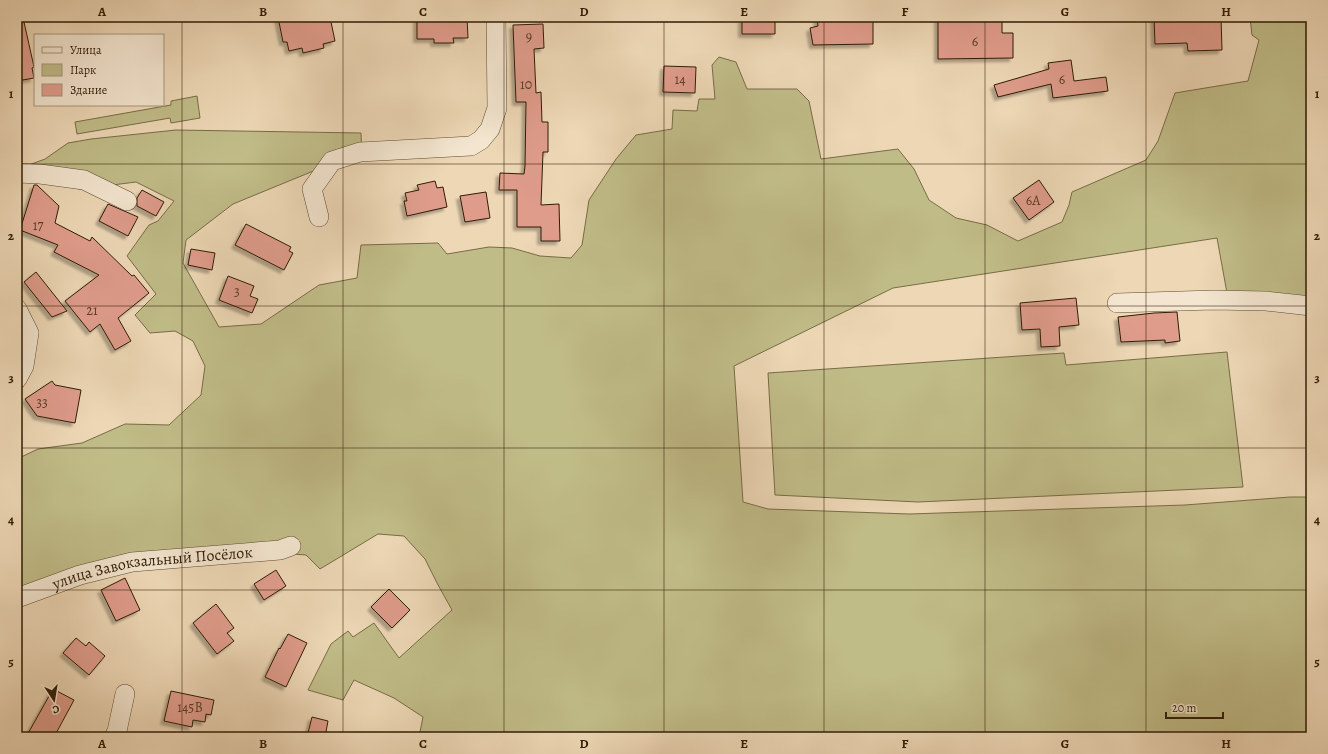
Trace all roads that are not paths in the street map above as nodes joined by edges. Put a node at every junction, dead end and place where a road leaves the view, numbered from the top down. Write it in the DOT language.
graph roads {
  1 [pos="496,17"];
  2 [pos="17,173"];
  3 [pos="127,201"];
  4 [pos="319,217"];
  5 [pos="1117,303"];
  6 [pos="1311,306"];
  7 [pos="17,309"];
  8 [pos="17,379"];
  9 [pos="291,546"];
  10 [pos="17,598"];
  11 [pos="125,694"];
  12 [pos="114,737"];
  1 -- 4 [label="street"];
  2 -- 3 [label="street"];
  5 -- 6 [label="street"];
  7 -- 8 [label="street"];
  9 -- 10 [label="street, улица Завокзальный Посёлок"];
  11 -- 12 [label="street"];
}
